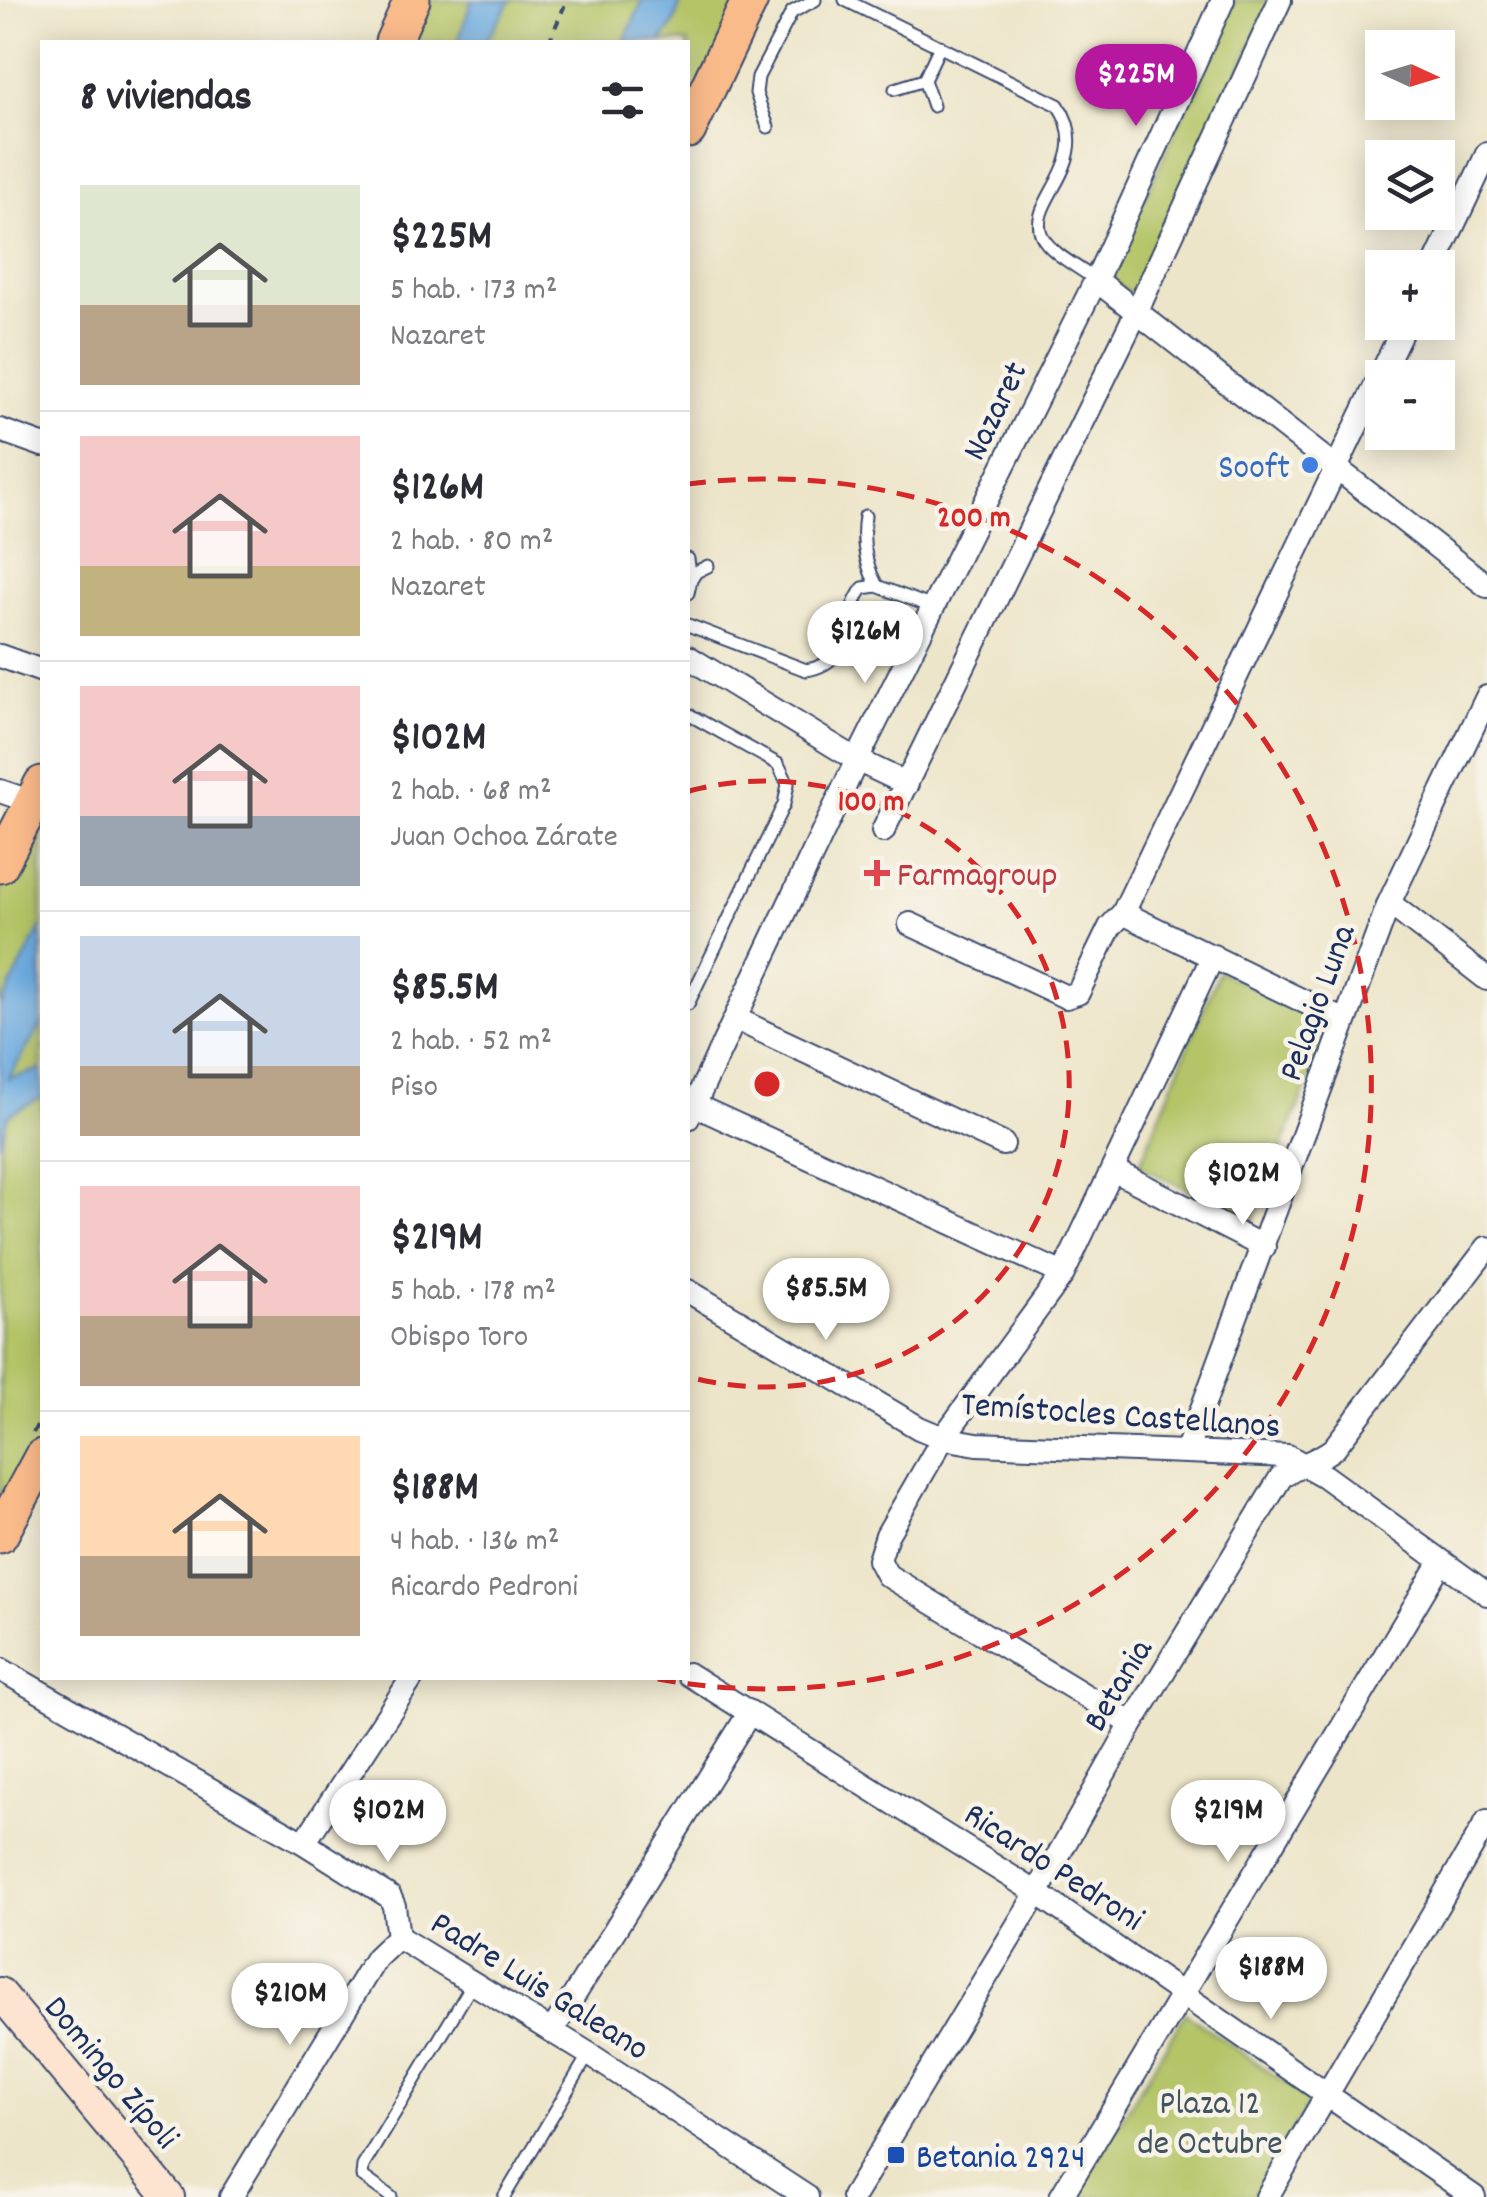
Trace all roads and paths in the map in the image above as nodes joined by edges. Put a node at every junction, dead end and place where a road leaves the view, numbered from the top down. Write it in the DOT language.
graph roads {
  1 [pos="412,0"];
  2 [pos="567,0"];
  3 [pos="750,0"];
  4 [pos="815,0"];
  5 [pos="845,0"];
  6 [pos="1280,0"];
  7 [pos="1221,1"];
  8 [pos="394,40"];
  9 [pos="550,40"];
  10 [pos="940,46"];
  11 [pos="924,80"];
  12 [pos="895,89"];
  13 [pos="932,106"];
  14 [pos="690,126"];
  15 [pos="768,127"];
  16 [pos="1487,154"];
  17 [pos="1442,250"];
  18 [pos="1096,280"];
  19 [pos="1136,313"];
  20 [pos="1397,340"];
  21 [pos="0,430"];
  22 [pos="40,444"];
  23 [pos="1336,470"];
  24 [pos="865,516"];
  25 [pos="708,566"];
  26 [pos="690,585"];
  27 [pos="877,586"];
  28 [pos="1487,586"];
  29 [pos="934,608"];
  30 [pos="690,627"];
  31 [pos="0,656"];
  32 [pos="690,658"];
  33 [pos="40,670"];
  34 [pos="1487,697"];
  35 [pos="690,715"];
  36 [pos="857,760"];
  37 [pos="907,784"];
  38 [pos="0,791"];
  39 [pos="39,794"];
  40 [pos="883,832"];
  41 [pos="0,864"];
  42 [pos="1389,902"];
  43 [pos="1124,913"];
  44 [pos="910,924"];
  45 [pos="1213,956"];
  46 [pos="1487,979"];
  47 [pos="690,1000"];
  48 [pos="736,1019"];
  49 [pos="1344,1021"];
  50 [pos="691,1111"];
  51 [pos="1003,1144"];
  52 [pos="1113,1170"];
  53 [pos="1264,1247"];
  54 [pos="1487,1248"];
  55 [pos="1062,1274"];
  56 [pos="690,1292"];
  57 [pos="944,1438"];
  58 [pos="1186,1452"];
  59 [pos="40,1462"];
  60 [pos="1302,1462"];
  61 [pos="0,1535"];
  62 [pos="1441,1562"];
  63 [pos="1487,1594"];
  64 [pos="0,1668"];
  65 [pos="690,1675"];
  66 [pos="411,1680"];
  67 [pos="750,1712"];
  68 [pos="1132,1724"];
  69 [pos="1487,1820"];
  70 [pos="304,1843"];
  71 [pos="1038,1893"];
  72 [pos="398,1937"];
  73 [pos="474,1983"];
  74 [pos="1182,1992"];
  75 [pos="0,1993"];
  76 [pos="552,2031"];
  77 [pos="589,2054"];
  78 [pos="1327,2094"];
  79 [pos="169,2197"];
  80 [pos="231,2197"];
  81 [pos="391,2197"];
  82 [pos="504,2197"];
  83 [pos="808,2197"];
  84 [pos="854,2197"];
  85 [pos="1060,2197"];
  86 [pos="1266,2197"];
  87 [pos="1474,2197"];
  1 -- 8 [label="main road"];
  2 -- 9 [label="path"];
  3 -- 14 [label="main road"];
  4 -- 15 [label="lane"];
  5 -- 10 [label="lane"];
  6 -- 19 [label="street"];
  7 -- 18 [label="street, Nazaret"];
  10 -- 11 [label="lane"];
  10 -- 18 [label="lane"];
  11 -- 12 [label="lane"];
  11 -- 13 [label="lane"];
  16 -- 17 [label="street"];
  18 -- 19 [label="street"];
  18 -- 29 [label="street, Nazaret"];
  19 -- 23 [label="street"];
  19 -- 37 [label="street"];
  20 -- 23 [label="street"];
  21 -- 22 [label="street"];
  23 -- 28 [label="street"];
  23 -- 43 [label="street"];
  24 -- 27 [label="lane"];
  25 -- 26 [label="lane"];
  27 -- 29 [label="lane"];
  27 -- 30 [label="lane"];
  29 -- 36 [label="street, Nazaret"];
  31 -- 33 [label="street"];
  32 -- 36 [label="street"];
  34 -- 42 [label="street, Pelagio Luna"];
  35 -- 47 [label="lane"];
  36 -- 37 [label="street"];
  36 -- 48 [label="street, Nazaret"];
  37 -- 40 [label="street"];
  38 -- 39 [label="street"];
  39 -- 41 [label="main road"];
  42 -- 46 [label="street"];
  42 -- 49 [label="street, Pelagio Luna"];
  43 -- 44 [label="street"];
  43 -- 45 [label="street"];
  45 -- 49 [label="street"];
  45 -- 52 [label="street"];
  48 -- 50 [label="street, Nazaret"];
  48 -- 51 [label="street"];
  49 -- 53 [label="street, Pelagio Luna"];
  50 -- 55 [label="street"];
  52 -- 53 [label="street"];
  52 -- 55 [label="street"];
  53 -- 58 [label="street, Pelagio Luna"];
  54 -- 60 [label="street, Betania"];
  55 -- 57 [label="street"];
  56 -- 57 [label="street, Temístocles Castellanos"];
  57 -- 58 [label="street, Temístocles Castellanos"];
  57 -- 68 [label="street"];
  58 -- 60 [label="street, Temístocles Castellanos"];
  59 -- 61 [label="main road"];
  60 -- 62 [label="street, Temístocles Castellanos"];
  60 -- 68 [label="street, Betania"];
  62 -- 63 [label="street, Temístocles Castellanos"];
  62 -- 74 [label="street"];
  64 -- 70 [label="street, Padre Luis Galeano"];
  65 -- 67 [label="street, Ricardo Pedroni"];
  66 -- 70 [label="street"];
  67 -- 71 [label="street, Ricardo Pedroni"];
  67 -- 76 [label="street"];
  68 -- 71 [label="street, Betania"];
  69 -- 78 [label="street"];
  70 -- 72 [label="street, Padre Luis Galeano"];
  71 -- 74 [label="street, Ricardo Pedroni"];
  71 -- 84 [label="street, Betania"];
  72 -- 73 [label="street, Padre Luis Galeano"];
  72 -- 80 [label="street"];
  73 -- 76 [label="street, Padre Luis Galeano"];
  73 -- 81 [label="lane"];
  74 -- 78 [label="street, Ricardo Pedroni"];
  74 -- 85 [label="street"];
  75 -- 79 [label="main road, Domingo Zípoli"];
  76 -- 77 [label="street, Padre Luis Galeano"];
  77 -- 82 [label="lane"];
  77 -- 83 [label="street, Padre Luis Galeano"];
  78 -- 86 [label="street"];
  78 -- 87 [label="street, Ricardo Pedroni"];
}
